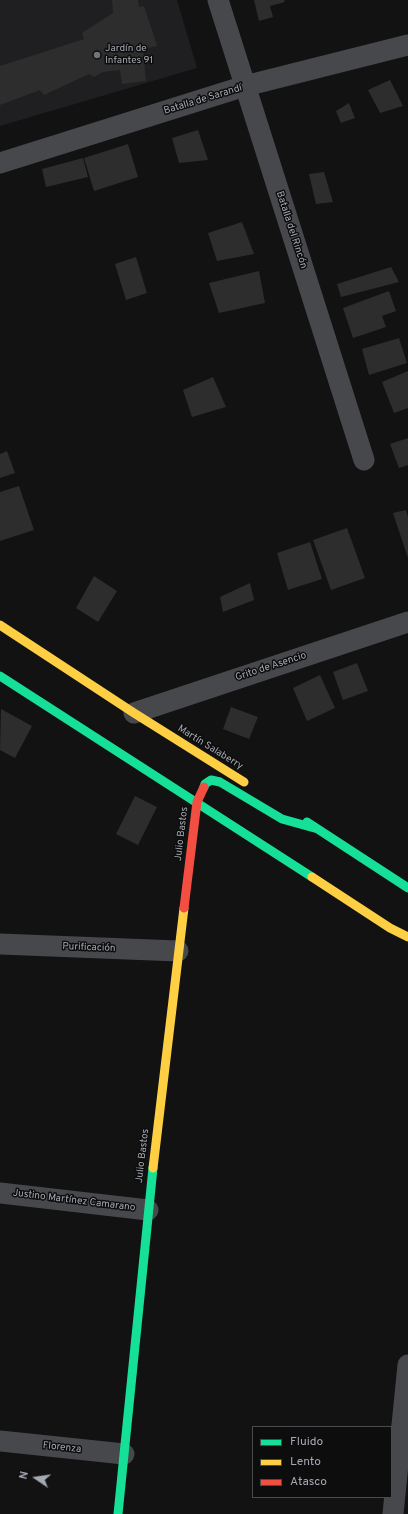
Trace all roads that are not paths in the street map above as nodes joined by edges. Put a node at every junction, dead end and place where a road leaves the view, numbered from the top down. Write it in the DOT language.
graph roads {
  1 [pos="218,0"];
  2 [pos="408,45"];
  3 [pos="245,86"];
  4 [pos="0,163"];
  5 [pos="364,460"];
  6 [pos="0,625"];
  7 [pos="407,625"];
  8 [pos="0,676"];
  9 [pos="134,713"];
  10 [pos="252,788"];
  11 [pos="197,802"];
  12 [pos="292,812"];
  13 [pos="318,829"];
  14 [pos="408,888"];
  15 [pos="408,937"];
  16 [pos="0,944"];
  17 [pos="178,951"];
  18 [pos="0,1193"];
  19 [pos="148,1210"];
  20 [pos="408,1365"];
  21 [pos="0,1442"];
  22 [pos="124,1454"];
  23 [pos="118,1514"];
  24 [pos="393,1514"];
  1 -- 3 [label="street, Batalla del Rincón"];
  2 -- 3 [label="street, Batalla de Sarandí"];
  3 -- 4 [label="street, Batalla de Sarandí"];
  3 -- 5 [label="street, Batalla del Rincón"];
  6 -- 9 [label="street, Martín Salaberry"];
  7 -- 9 [label="street, Grito de Asencio"];
  8 -- 11 [label="street"];
  9 -- 10 [label="street, Martín Salaberry"];
  11 -- 13 [label="street, Julio Bastos"];
  11 -- 15 [label="street"];
  11 -- 17 [label="street, Julio Bastos"];
  12 -- 13 [label="street"];
  13 -- 14 [label="street"];
  16 -- 17 [label="street, Purificación"];
  17 -- 19 [label="street, Julio Bastos"];
  18 -- 19 [label="street, Justino Martínez Camarano"];
  19 -- 22 [label="street, Julio Bastos"];
  20 -- 24 [label="street"];
  21 -- 22 [label="street, Florenza"];
  22 -- 23 [label="street, Julio Bastos"];
}
